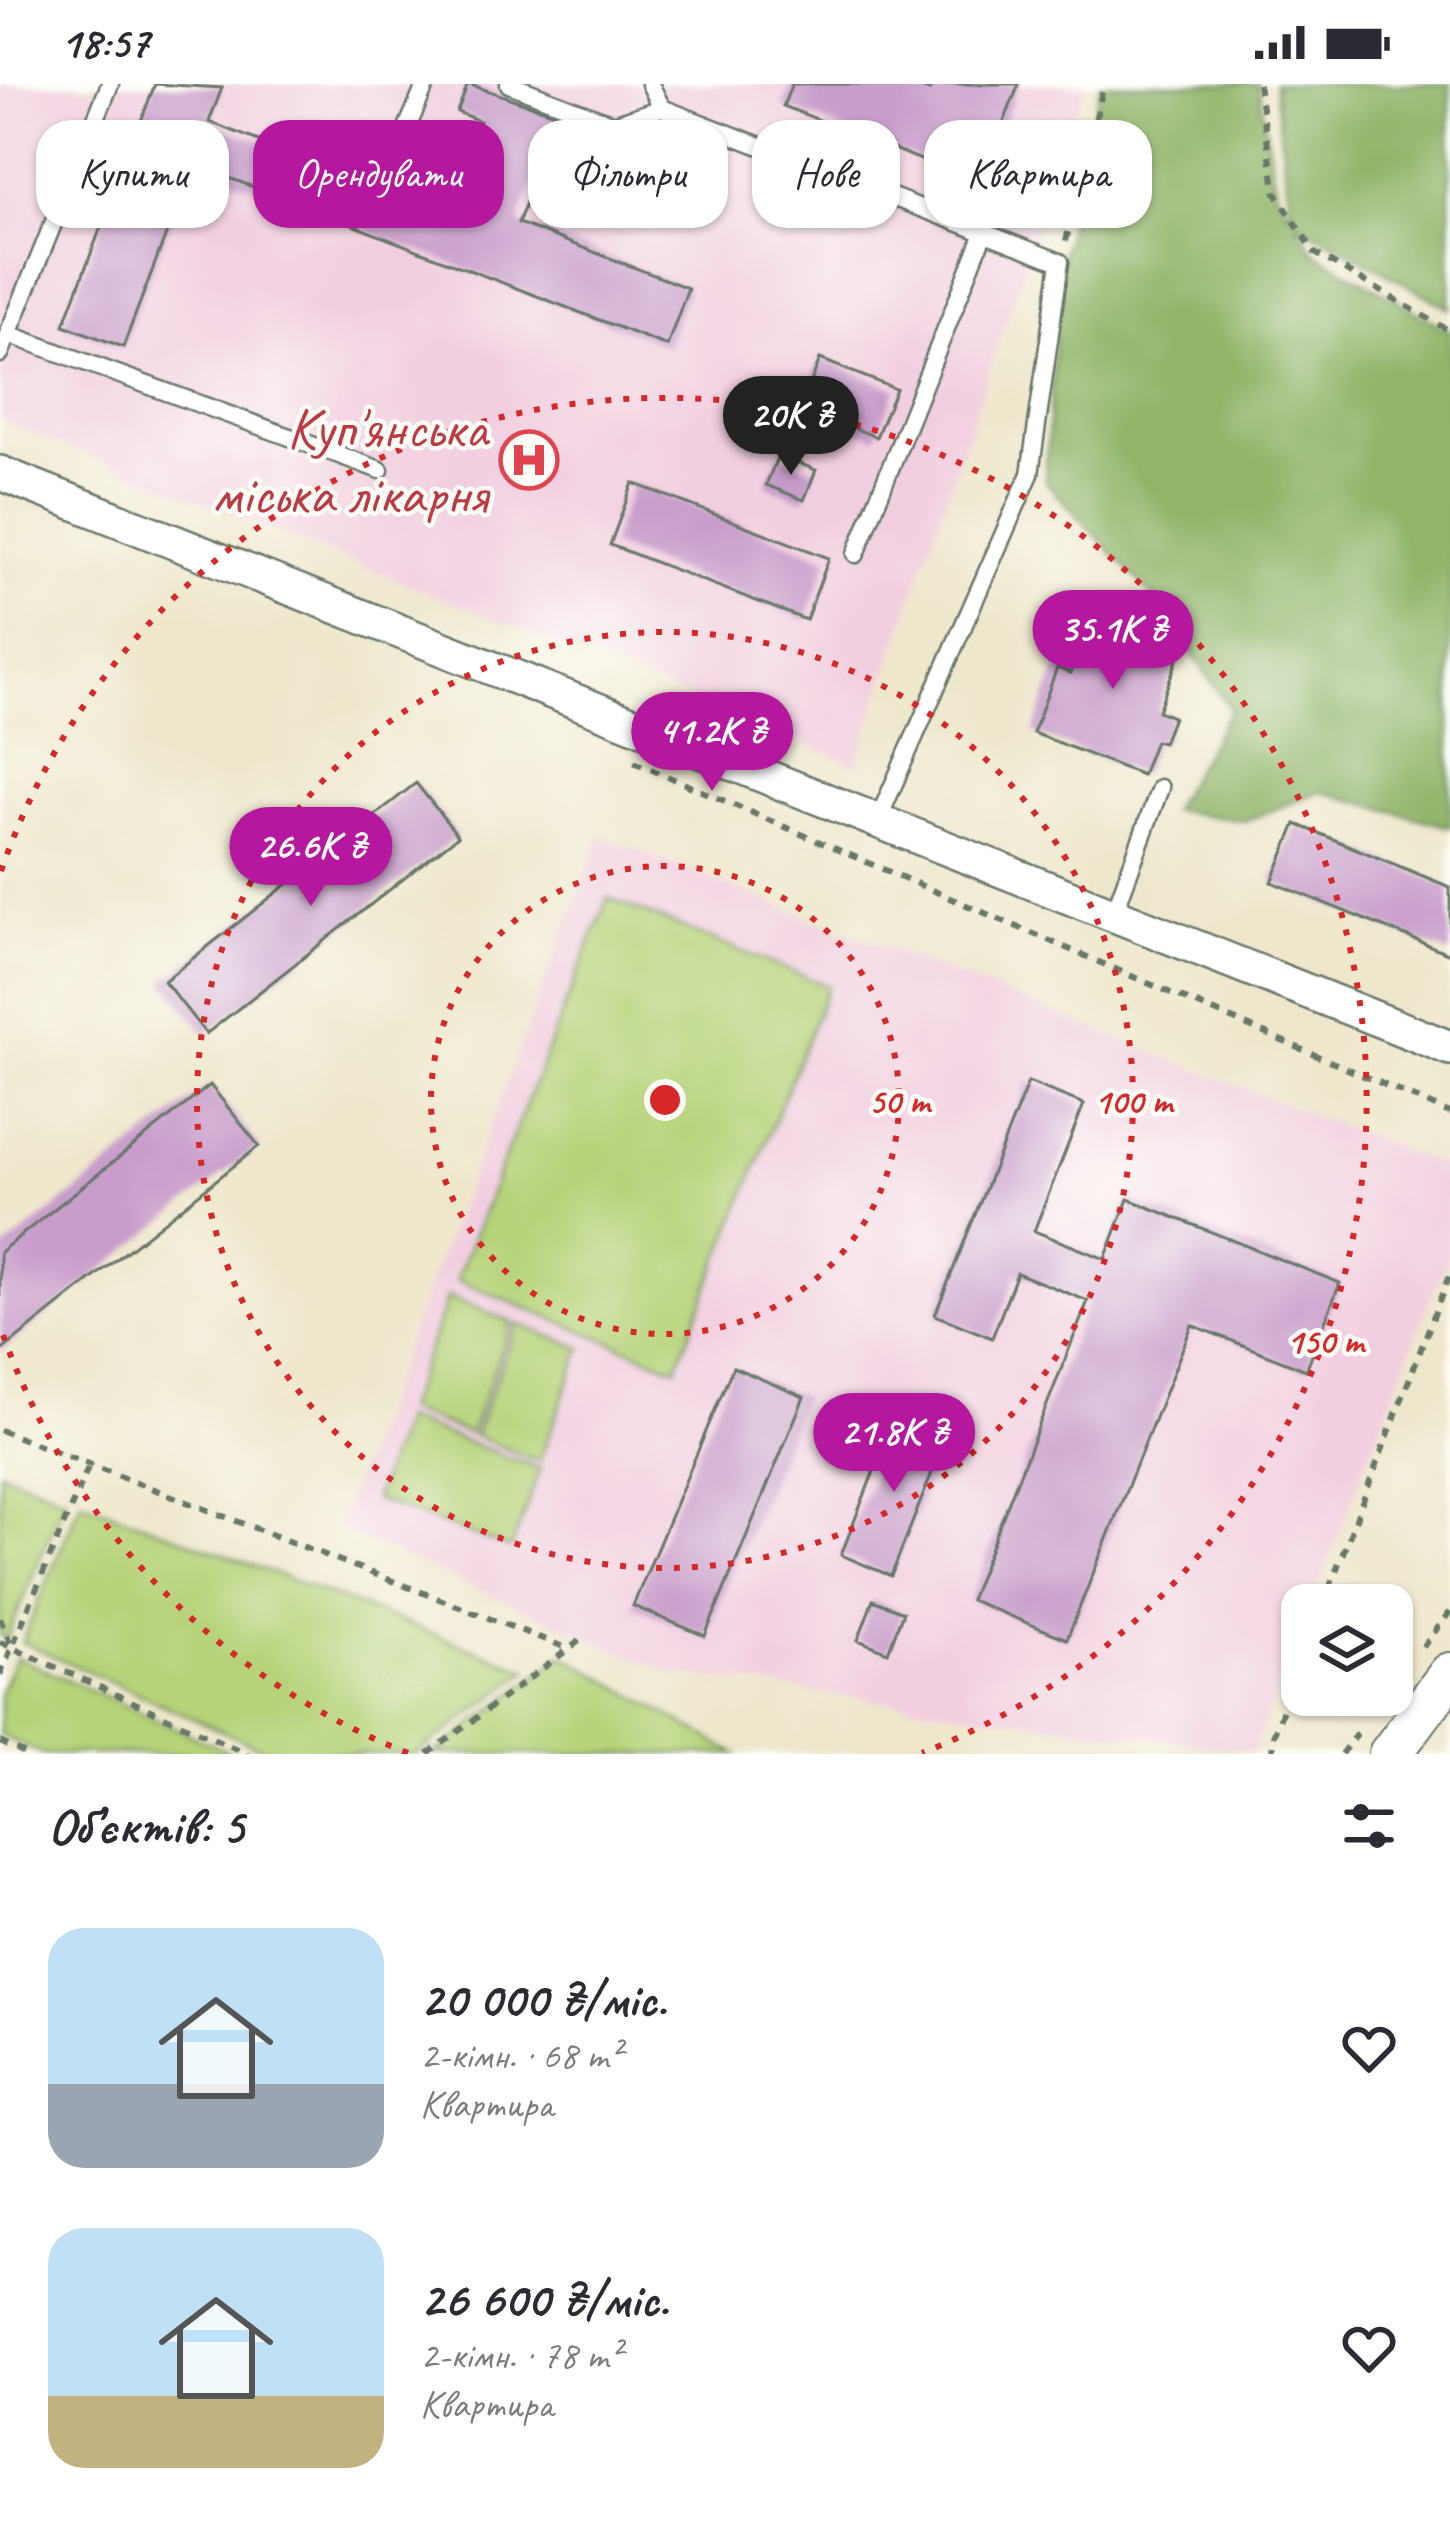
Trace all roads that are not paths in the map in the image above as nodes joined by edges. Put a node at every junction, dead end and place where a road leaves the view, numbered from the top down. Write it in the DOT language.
graph roads {
  1 [pos="110,84"];
  2 [pos="426,84"];
  3 [pos="509,84"];
  4 [pos="650,84"];
  5 [pos="662,108"];
  6 [pos="410,120"];
  7 [pos="984,233"];
  8 [pos="8,334"];
  9 [pos="0,354"];
  10 [pos="380,470"];
  11 [pos="0,473"];
  12 [pos="856,554"];
  13 [pos="1160,788"];
  14 [pos="877,823"];
  15 [pos="1114,913"];
  16 [pos="1450,1048"];
  17 [pos="1450,1674"];
  18 [pos="1390,1754"];
  1 -- 8 [label="lane"];
  2 -- 6 [label="lane"];
  3 -- 5 [label="lane"];
  4 -- 5 [label="lane"];
  5 -- 7 [label="lane"];
  7 -- 12 [label="lane"];
  7 -- 14 [label="lane"];
  8 -- 9 [label="lane"];
  8 -- 10 [label="lane"];
  11 -- 14 [label="street"];
  13 -- 15 [label="lane"];
  14 -- 15 [label="street"];
  15 -- 16 [label="street"];
  17 -- 18 [label="street"];
}
